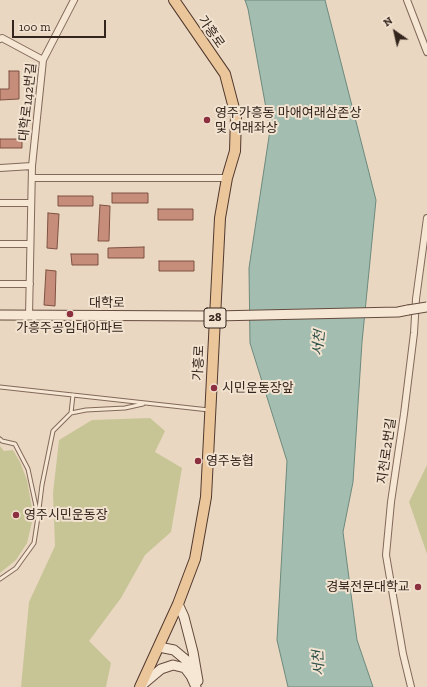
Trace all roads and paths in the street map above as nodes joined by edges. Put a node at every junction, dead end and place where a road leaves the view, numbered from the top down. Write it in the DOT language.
graph roads {
  1 [pos="74,0"];
  2 [pos="174,0"];
  3 [pos="407,0"];
  4 [pos="0,39"];
  5 [pos="427,52"];
  6 [pos="43,60"];
  7 [pos="32,166"];
  8 [pos="0,168"];
  9 [pos="32,178"];
  10 [pos="226,178"];
  11 [pos="0,203"];
  12 [pos="32,203"];
  13 [pos="427,218"];
  14 [pos="0,244"];
  15 [pos="30,244"];
  16 [pos="0,284"];
  17 [pos="30,284"];
  18 [pos="427,307"];
  19 [pos="0,315"];
  20 [pos="29,316"];
  21 [pos="215,316"];
  22 [pos="0,387"];
  23 [pos="73,395"];
  24 [pos="147,403"];
  25 [pos="210,410"];
  26 [pos="71,414"];
  27 [pos="0,438"];
  28 [pos="38,517"];
  29 [pos="0,579"];
  30 [pos="178,604"];
  31 [pos="159,647"];
  32 [pos="198,685"];
  33 [pos="140,687"];
  34 [pos="411,687"];
  1 -- 6 [label="street, 대학로142번길"];
  2 -- 10 [label="main road, 가흥로 / 28"];
  3 -- 5 [label="street"];
  4 -- 6 [label="street"];
  6 -- 7 [label="street, 대학로142번길"];
  7 -- 8 [label="street"];
  7 -- 9 [label="street, 대학로142번길"];
  9 -- 10 [label="street"];
  9 -- 12 [label="street, 대학로142번길"];
  10 -- 21 [label="main road, 가흥로 / 28"];
  11 -- 12 [label="street"];
  12 -- 15 [label="street, 대학로142번길"];
  13 -- 34 [label="street, 지천로2번길"];
  14 -- 15 [label="street"];
  15 -- 17 [label="street, 대학로142번길"];
  16 -- 17 [label="street"];
  17 -- 20 [label="street, 대학로142번길"];
  18 -- 21 [label="main road, 대학로, bridge"];
  19 -- 20 [label="main road, 대학로"];
  20 -- 21 [label="main road, 대학로"];
  21 -- 25 [label="main road, 가흥로 / 28"];
  22 -- 23 [label="lane"];
  23 -- 24 [label="lane"];
  23 -- 26 [label="lane"];
  24 -- 25 [label="lane"];
  24 -- 26 [label="lane"];
  25 -- 30 [label="main road, 가흥로 / 28"];
  26 -- 28 [label="lane"];
  27 -- 28 [label="lane"];
  28 -- 29 [label="lane"];
  30 -- 31 [label="main road, 가흥로 / 28"];
  30 -- 32 [label="main road"];
  31 -- 32 [label="main road"];
  31 -- 33 [label="main road, 가흥로 / 28"];
  32 -- 33 [label="main road"];
}
